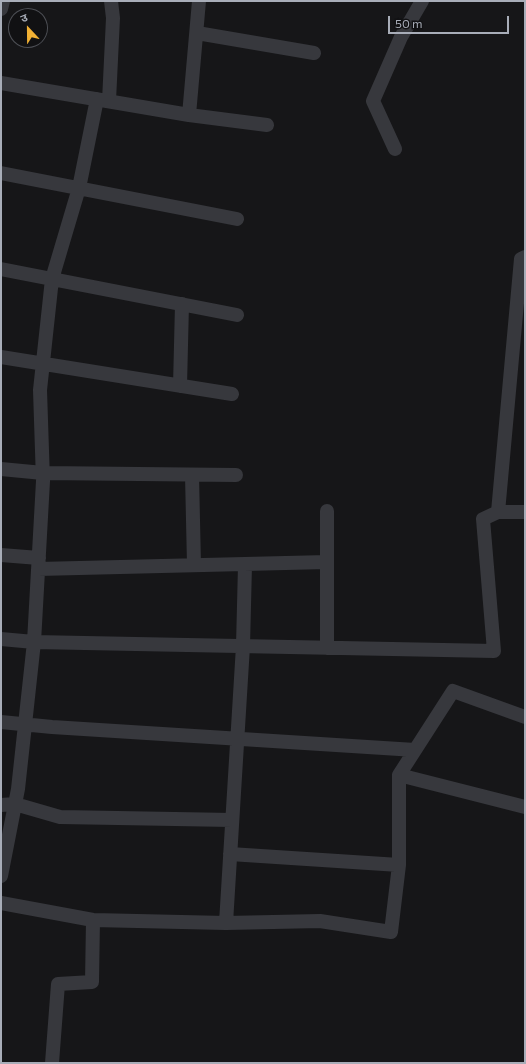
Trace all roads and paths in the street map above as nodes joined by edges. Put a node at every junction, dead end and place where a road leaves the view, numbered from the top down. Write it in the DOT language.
graph roads {
  1 [pos="3,1"];
  2 [pos="111,1"];
  3 [pos="199,1"];
  4 [pos="422,1"];
  5 [pos="1,9"];
  6 [pos="197,33"];
  7 [pos="314,53"];
  8 [pos="1,83"];
  9 [pos="103,100"];
  10 [pos="189,115"];
  11 [pos="267,124"];
  12 [pos="395,149"];
  13 [pos="1,173"];
  14 [pos="79,188"];
  15 [pos="237,219"];
  16 [pos="525,257"];
  17 [pos="1,269"];
  18 [pos="52,279"];
  19 [pos="182,304"];
  20 [pos="237,315"];
  21 [pos="519,335"];
  22 [pos="1,357"];
  23 [pos="43,364"];
  24 [pos="180,386"];
  25 [pos="232,394"];
  26 [pos="1,469"];
  27 [pos="42,473"];
  28 [pos="192,474"];
  29 [pos="236,475"];
  30 [pos="327,511"];
  31 [pos="498,512"];
  32 [pos="525,512"];
  33 [pos="1,555"];
  34 [pos="327,562"];
  35 [pos="38,563"];
  36 [pos="245,564"];
  37 [pos="194,565"];
  38 [pos="1,639"];
  39 [pos="34,642"];
  40 [pos="243,646"];
  41 [pos="327,648"];
  42 [pos="525,717"];
  43 [pos="1,722"];
  44 [pos="25,724"];
  45 [pos="237,739"];
  46 [pos="416,750"];
  47 [pos="399,775"];
  48 [pos="8,805"];
  49 [pos="525,807"];
  50 [pos="232,820"];
  51 [pos="230,854"];
  52 [pos="399,865"];
  53 [pos="1,876"];
  54 [pos="1,903"];
  55 [pos="93,920"];
  56 [pos="226,923"];
  57 [pos="52,1063"];
  1 -- 5 [label="street"];
  2 -- 9 [label="street"];
  3 -- 6 [label="street"];
  4 -- 12 [label="street"];
  6 -- 7 [label="street"];
  6 -- 10 [label="street"];
  8 -- 9 [label="street"];
  9 -- 10 [label="street"];
  9 -- 14 [label="street"];
  10 -- 11 [label="street"];
  13 -- 14 [label="street"];
  14 -- 15 [label="street"];
  14 -- 18 [label="street"];
  16 -- 21 [label="street"];
  17 -- 18 [label="street"];
  18 -- 19 [label="street"];
  18 -- 23 [label="street"];
  19 -- 20 [label="street"];
  19 -- 24 [label="street"];
  21 -- 31 [label="street"];
  22 -- 23 [label="street"];
  23 -- 24 [label="street"];
  23 -- 27 [label="street"];
  24 -- 25 [label="street"];
  26 -- 27 [label="street"];
  27 -- 28 [label="street"];
  27 -- 35 [label="street"];
  28 -- 29 [label="street"];
  28 -- 37 [label="street"];
  30 -- 34 [label="street"];
  31 -- 32 [label="street"];
  31 -- 41 [label="street"];
  33 -- 35 [label="street"];
  34 -- 36 [label="street"];
  34 -- 41 [label="street"];
  35 -- 37 [label="street"];
  35 -- 39 [label="street"];
  36 -- 37 [label="street"];
  36 -- 40 [label="street"];
  38 -- 39 [label="street"];
  39 -- 40 [label="street"];
  39 -- 44 [label="street"];
  40 -- 41 [label="street"];
  40 -- 45 [label="street"];
  42 -- 46 [label="street"];
  43 -- 44 [label="street"];
  44 -- 45 [label="street"];
  44 -- 48 [label="street"];
  45 -- 46 [label="street"];
  45 -- 50 [label="street"];
  46 -- 47 [label="street"];
  47 -- 49 [label="street"];
  47 -- 52 [label="street"];
  48 -- 50 [label="street"];
  48 -- 53 [label="street"];
  50 -- 51 [label="street"];
  51 -- 52 [label="street"];
  51 -- 56 [label="street"];
  52 -- 56 [label="street"];
  54 -- 55 [label="street"];
  55 -- 56 [label="street"];
  55 -- 57 [label="street"];
}
